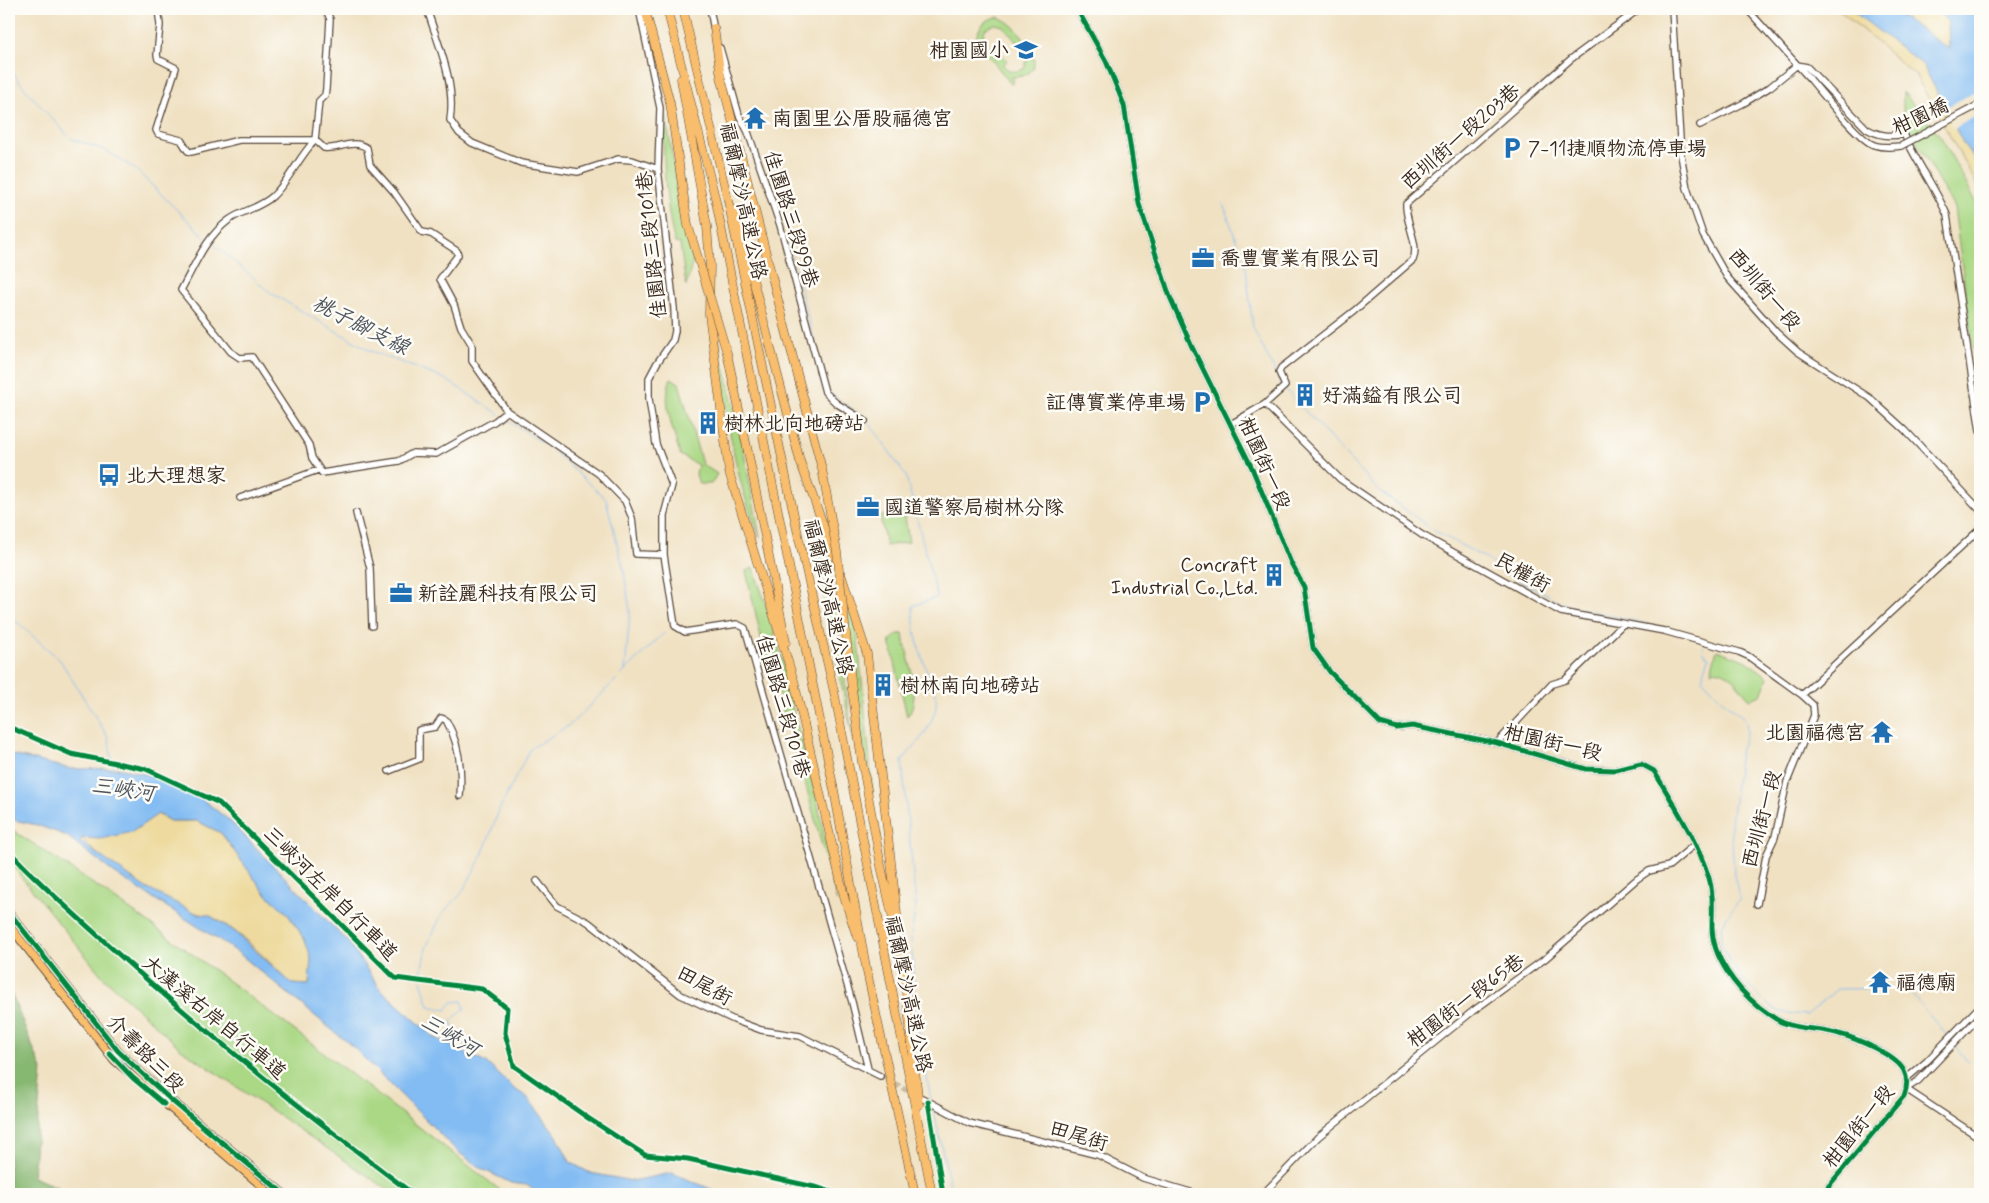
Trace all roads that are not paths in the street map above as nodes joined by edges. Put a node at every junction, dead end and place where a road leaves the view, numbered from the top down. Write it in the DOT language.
graph roads {
  1 [pos="158,9"];
  2 [pos="321,9"];
  3 [pos="427,9"];
  4 [pos="639,9"];
  5 [pos="644,9"];
  6 [pos="683,9"];
  7 [pos="710,9"];
  8 [pos="1077,9"];
  9 [pos="1639,9"];
  10 [pos="1672,9"];
  11 [pos="1747,9"];
  12 [pos="668,12"];
  13 [pos="714,28"];
  14 [pos="1797,65"];
  15 [pos="701,78"];
  16 [pos="1980,104"];
  17 [pos="1700,125"];
  18 [pos="314,140"];
  19 [pos="658,169"];
  20 [pos="1265,404"];
  21 [pos="508,411"];
  22 [pos="865,421"];
  23 [pos="1232,424"];
  24 [pos="1980,431"];
  25 [pos="318,470"];
  26 [pos="240,498"];
  27 [pos="1980,510"];
  28 [pos="356,513"];
  29 [pos="1980,528"];
  30 [pos="664,555"];
  31 [pos="1623,624"];
  32 [pos="372,626"];
  33 [pos="795,684"];
  34 [pos="1802,695"];
  35 [pos="1496,743"];
  36 [pos="389,771"];
  37 [pos="460,796"];
  38 [pos="1696,844"];
  39 [pos="537,881"];
  40 [pos="1757,904"];
  41 [pos="9,912"];
  42 [pos="9,925"];
  43 [pos="866,967"];
  44 [pos="903,969"];
  45 [pos="1980,1006"];
  46 [pos="1980,1016"];
  47 [pos="868,1069"];
  48 [pos="880,1076"];
  49 [pos="1907,1078"];
  50 [pos="1906,1089"];
  51 [pos="922,1098"];
  52 [pos="1980,1138"];
  53 [pos="926,1157"];
  54 [pos="271,1194"];
  55 [pos="284,1194"];
  56 [pos="915,1194"];
  57 [pos="932,1194"];
  58 [pos="1197,1194"];
  59 [pos="1263,1194"];
  60 [pos="1822,1194"];
  1 -- 18 [label="street"];
  2 -- 18 [label="street"];
  3 -- 19 [label="street"];
  4 -- 19 [label="street, 佳園路三段101巷"];
  5 -- 33 [label="highway, bridge"];
  6 -- 15 [label="highway, 福爾摩沙高速公路"];
  7 -- 13 [label="street, 佳園路三段99巷"];
  8 -- 23 [label="street, 柑園街一段"];
  9 -- 20 [label="street, 西圳街一段203巷"];
  10 -- 27 [label="street, 西圳街一段"];
  11 -- 14 [label="street, 柑園橋"];
  12 -- 33 [label="highway"];
  12 -- 43 [label="highway, 福爾摩沙高速公路"];
  13 -- 22 [label="street, 佳園路三段99巷"];
  13 -- 44 [label="highway, bridge"];
  14 -- 16 [label="street, 柑園橋, bridge"];
  14 -- 17 [label="street"];
  14 -- 24 [label="street"];
  15 -- 44 [label="highway"];
  15 -- 53 [label="highway, 福爾摩沙高速公路"];
  18 -- 21 [label="street"];
  18 -- 25 [label="street"];
  19 -- 30 [label="street, 佳園路三段101巷"];
  20 -- 23 [label="street, 西圳街一段203巷"];
  20 -- 31 [label="street, 民權街"];
  21 -- 25 [label="street"];
  21 -- 30 [label="street"];
  23 -- 35 [label="street, 柑園街一段"];
  25 -- 26 [label="street"];
  28 -- 32 [label="street"];
  29 -- 34 [label="street"];
  30 -- 47 [label="street, 佳園路三段101巷"];
  31 -- 34 [label="street, 民權街"];
  31 -- 35 [label="street"];
  33 -- 43 [label="highway"];
  34 -- 40 [label="street, 西圳街一段"];
  35 -- 38 [label="street, 柑園街一段"];
  36 -- 37 [label="street"];
  38 -- 49 [label="street, 柑園街一段"];
  38 -- 59 [label="street, 柑園街一段65巷"];
  39 -- 47 [label="street, 田尾街"];
  41 -- 55 [label="main road, 介壽路三段"];
  42 -- 54 [label="main road, 介壽路三段"];
  43 -- 56 [label="highway, 福爾摩沙高速公路"];
  44 -- 53 [label="highway"];
  45 -- 49 [label="street"];
  46 -- 50 [label="street"];
  47 -- 48 [label="street, 田尾街"];
  49 -- 50 [label="street, 柑園街一段"];
  50 -- 52 [label="street"];
  50 -- 60 [label="street, 柑園街一段"];
  51 -- 58 [label="street, 田尾街"];
  53 -- 57 [label="highway, 福爾摩沙高速公路"];
}
